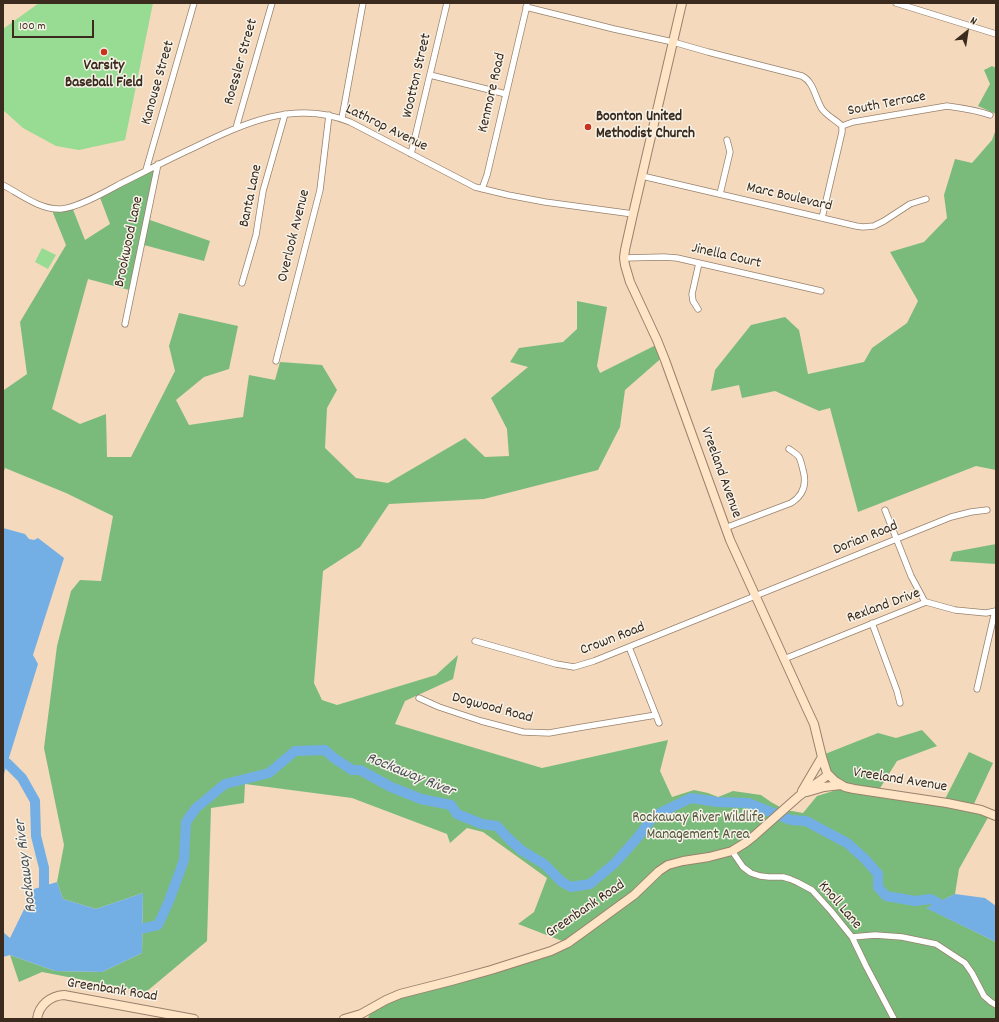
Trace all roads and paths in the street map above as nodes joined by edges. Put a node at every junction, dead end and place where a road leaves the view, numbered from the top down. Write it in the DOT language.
graph roads {
  1 [pos="194,3"];
  2 [pos="272,3"];
  3 [pos="363,3"];
  4 [pos="447,3"];
  5 [pos="682,3"];
  6 [pos="896,3"];
  7 [pos="527,5"];
  8 [pos="996,34"];
  9 [pos="673,42"];
  10 [pos="430,75"];
  11 [pos="506,94"];
  12 [pos="285,114"];
  13 [pos="329,115"];
  14 [pos="990,115"];
  15 [pos="342,118"];
  16 [pos="842,126"];
  17 [pos="236,128"];
  18 [pos="727,140"];
  19 [pos="411,154"];
  20 [pos="158,164"];
  21 [pos="146,170"];
  22 [pos="642,176"];
  23 [pos="3,185"];
  24 [pos="482,189"];
  25 [pos="720,194"];
  26 [pos="926,199"];
  27 [pos="633,214"];
  28 [pos="822,218"];
  29 [pos="624,258"];
  30 [pos="699,262"];
  31 [pos="242,283"];
  32 [pos="821,291"];
  33 [pos="698,309"];
  34 [pos="125,324"];
  35 [pos="276,361"];
  36 [pos="789,449"];
  37 [pos="885,510"];
  38 [pos="987,510"];
  39 [pos="725,528"];
  40 [pos="896,539"];
  41 [pos="755,596"];
  42 [pos="926,602"];
  43 [pos="995,611"];
  44 [pos="872,623"];
  45 [pos="475,641"];
  46 [pos="629,647"];
  47 [pos="784,659"];
  48 [pos="977,690"];
  49 [pos="419,698"];
  50 [pos="900,703"];
  51 [pos="656,715"];
  52 [pos="659,723"];
  53 [pos="822,757"];
  54 [pos="828,774"];
  55 [pos="842,786"];
  56 [pos="799,796"];
  57 [pos="996,816"];
  58 [pos="732,851"];
  59 [pos="852,937"];
  60 [pos="996,1005"];
  61 [pos="37,1019"];
  62 [pos="194,1019"];
  63 [pos="344,1019"];
  64 [pos="894,1019"];
  1 -- 21 [label="street, Kanouse Street"];
  2 -- 17 [label="street, Roessler Street"];
  3 -- 15 [label="street"];
  4 -- 10 [label="street, Wootton Street"];
  5 -- 9 [label="street, Vreeland Avenue"];
  6 -- 8 [label="street"];
  7 -- 9 [label="street, South Terrace"];
  7 -- 11 [label="street, Kenmore Road"];
  9 -- 16 [label="street, South Terrace"];
  9 -- 22 [label="street, Vreeland Avenue"];
  10 -- 11 [label="street"];
  10 -- 19 [label="street, Wootton Street"];
  11 -- 24 [label="street, Kenmore Road"];
  12 -- 13 [label="street, Lathrop Avenue"];
  12 -- 17 [label="street, Lathrop Avenue"];
  12 -- 31 [label="street, Banta Lane"];
  13 -- 15 [label="street, Lathrop Avenue"];
  13 -- 35 [label="street, Overlook Avenue"];
  14 -- 16 [label="street, South Terrace"];
  15 -- 19 [label="street, Lathrop Avenue"];
  16 -- 28 [label="street"];
  17 -- 20 [label="street, Lathrop Avenue"];
  18 -- 25 [label="street"];
  19 -- 24 [label="street, Lathrop Avenue"];
  20 -- 21 [label="street, Lathrop Avenue"];
  20 -- 34 [label="street, Brookwood Lane"];
  21 -- 23 [label="street, Lathrop Avenue"];
  22 -- 25 [label="street, Marc Boulevard"];
  22 -- 27 [label="street, Vreeland Avenue"];
  24 -- 27 [label="street, Lathrop Avenue"];
  25 -- 28 [label="street, Marc Boulevard"];
  26 -- 28 [label="street, Marc Boulevard"];
  27 -- 29 [label="street, Vreeland Avenue"];
  29 -- 30 [label="street, Jinella Court"];
  29 -- 39 [label="street, Vreeland Avenue"];
  30 -- 32 [label="street, Jinella Court"];
  30 -- 33 [label="street"];
  36 -- 39 [label="street"];
  37 -- 40 [label="street"];
  38 -- 40 [label="street, Dorian Road"];
  39 -- 41 [label="street, Vreeland Avenue"];
  40 -- 41 [label="street, Dorian Road"];
  40 -- 42 [label="street"];
  41 -- 46 [label="street, Crown Road"];
  41 -- 47 [label="street, Vreeland Avenue"];
  42 -- 43 [label="street, Rexland Drive"];
  42 -- 44 [label="street, Rexland Drive"];
  43 -- 48 [label="street"];
  44 -- 47 [label="street, Rexland Drive"];
  44 -- 50 [label="street"];
  45 -- 46 [label="street, Crown Road"];
  46 -- 51 [label="street"];
  47 -- 53 [label="street, Vreeland Avenue"];
  49 -- 51 [label="street, Dogwood Road"];
  51 -- 52 [label="street"];
  53 -- 54 [label="street, Vreeland Avenue"];
  53 -- 56 [label="street, Greenbank Road"];
  54 -- 55 [label="street, Vreeland Avenue"];
  54 -- 56 [label="street, Greenbank Road"];
  55 -- 56 [label="street, Greenbank Road"];
  55 -- 57 [label="street, Vreeland Avenue"];
  56 -- 58 [label="street, Greenbank Road"];
  58 -- 59 [label="street, Knoll Lane"];
  58 -- 63 [label="street, Greenbank Road"];
  59 -- 60 [label="street"];
  59 -- 64 [label="street, Knoll Lane"];
  61 -- 62 [label="street, Greenbank Road"];
}
